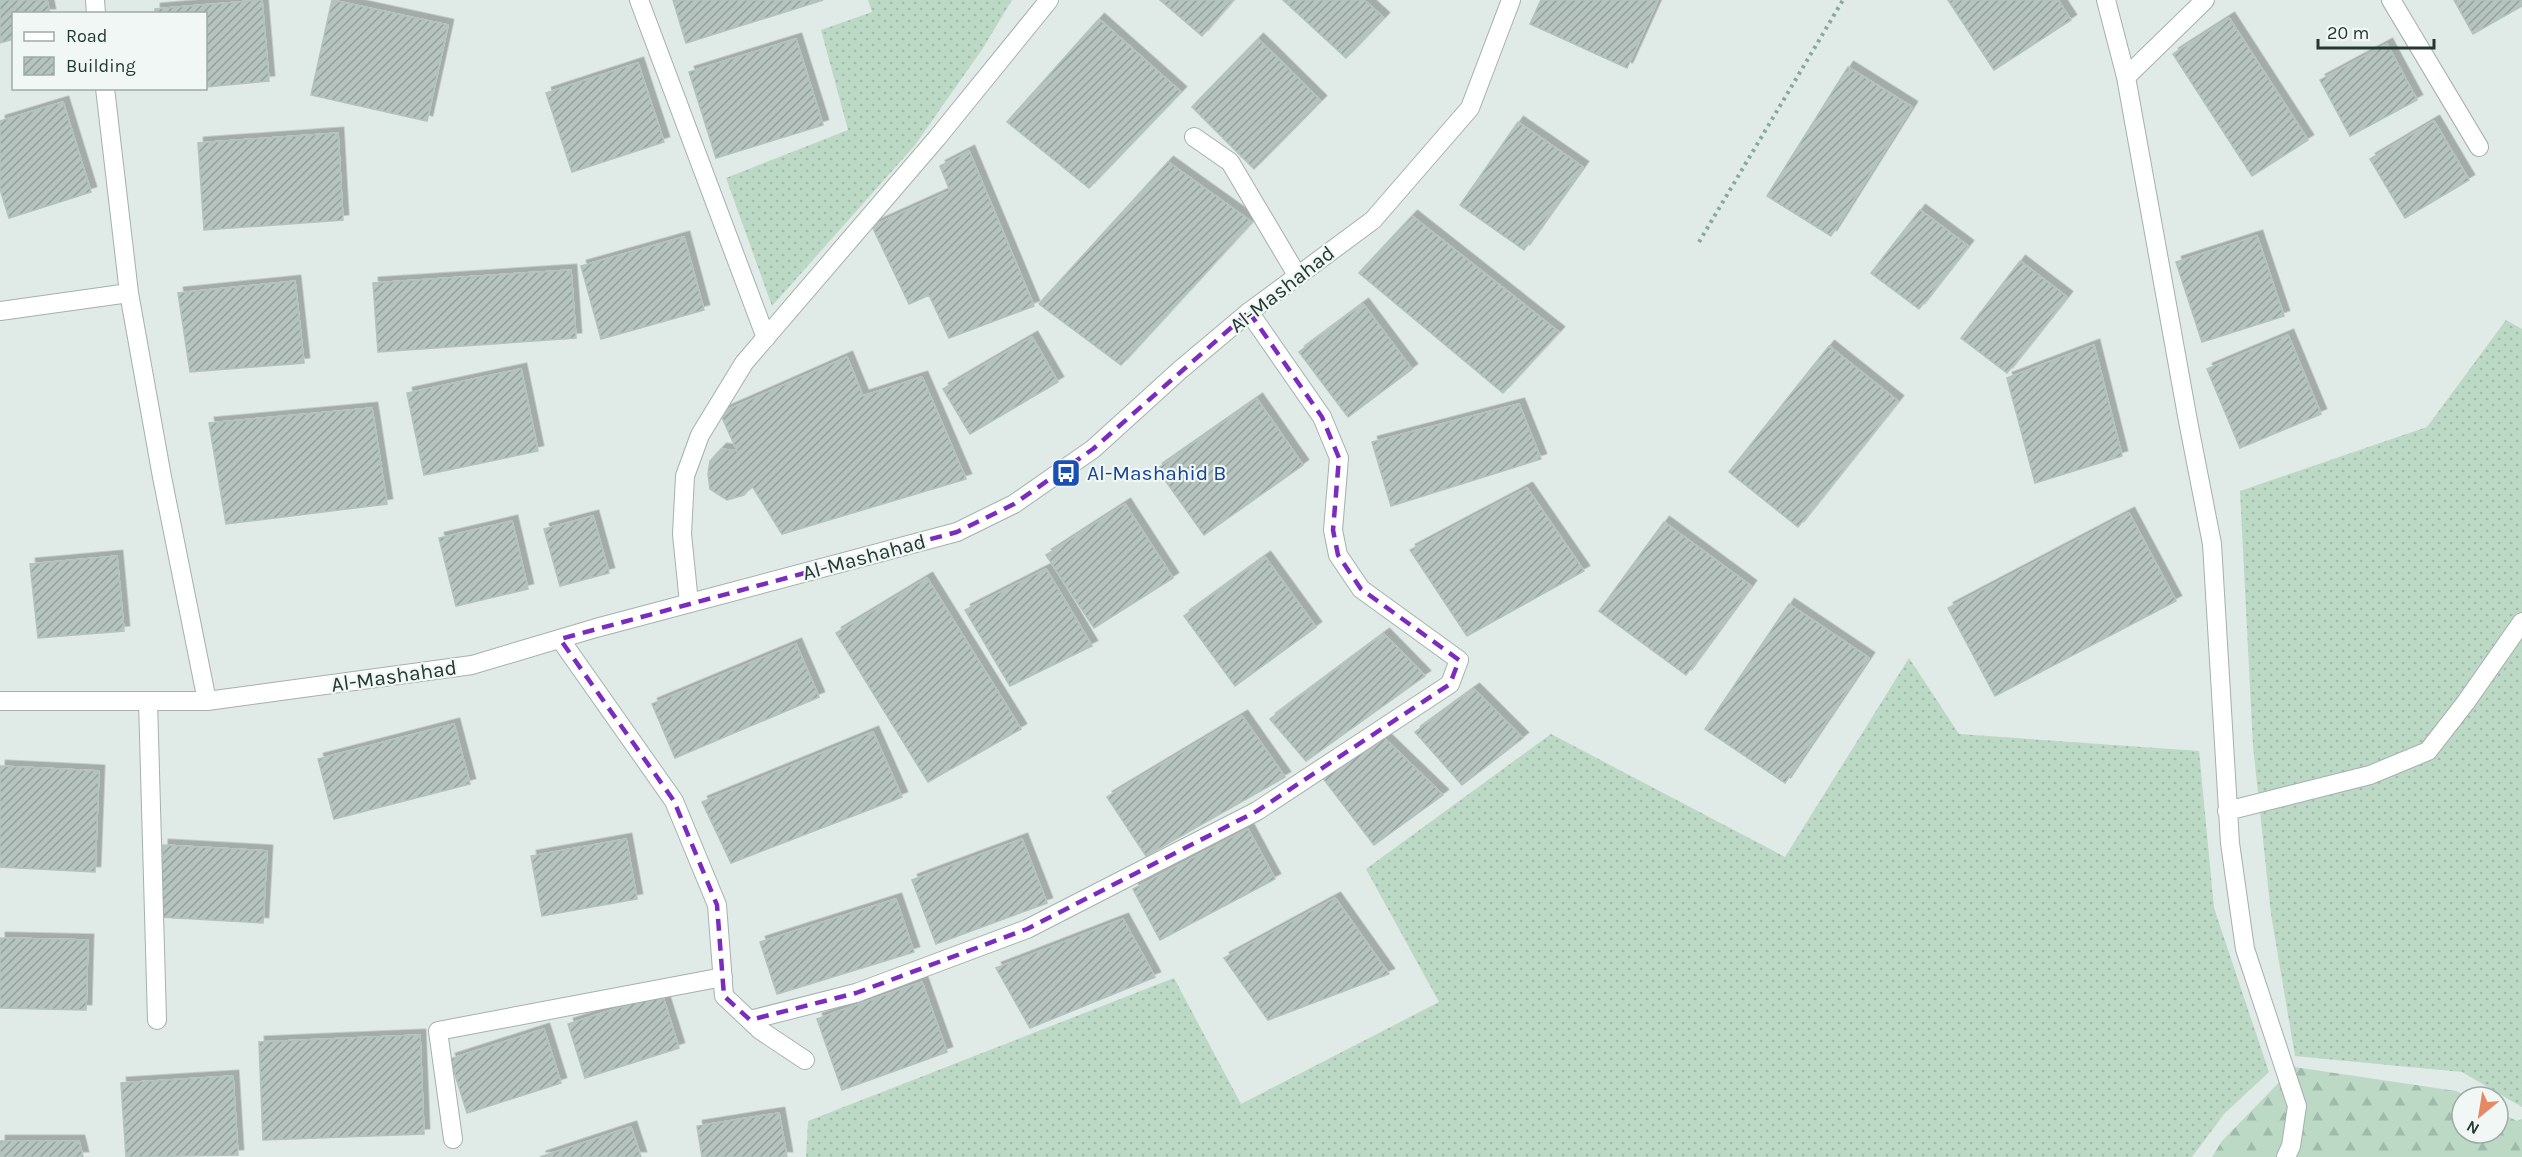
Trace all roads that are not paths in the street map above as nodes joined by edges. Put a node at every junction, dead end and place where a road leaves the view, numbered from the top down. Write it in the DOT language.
graph roads {
  1 [pos="639,0"];
  2 [pos="1049,0"];
  3 [pos="1511,0"];
  4 [pos="2106,0"];
  5 [pos="2205,0"];
  6 [pos="2391,0"];
  7 [pos="2126,78"];
  8 [pos="105,90"];
  9 [pos="1194,137"];
  10 [pos="2479,147"];
  11 [pos="1298,275"];
  12 [pos="129,293"];
  13 [pos="0,311"];
  14 [pos="1249,312"];
  15 [pos="766,338"];
  16 [pos="688,603"];
  17 [pos="2522,622"];
  18 [pos="560,639"];
  19 [pos="0,700"];
  20 [pos="148,701"];
  21 [pos="207,701"];
  22 [pos="2227,811"];
  23 [pos="723,977"];
  24 [pos="157,1020"];
  25 [pos="750,1020"];
  26 [pos="805,1060"];
  27 [pos="453,1139"];
  28 [pos="2286,1157"];
  1 -- 15 [label="street"];
  2 -- 15 [label="street"];
  3 -- 11 [label="street, Al-Mashahad"];
  4 -- 7 [label="street"];
  5 -- 7 [label="street"];
  6 -- 10 [label="street"];
  7 -- 22 [label="street"];
  8 -- 12 [label="street"];
  9 -- 11 [label="street"];
  11 -- 14 [label="street, Al-Mashahad"];
  12 -- 13 [label="street"];
  12 -- 21 [label="street"];
  14 -- 16 [label="street, Al-Mashahad"];
  14 -- 25 [label="street"];
  15 -- 16 [label="street"];
  16 -- 18 [label="street, Al-Mashahad"];
  17 -- 22 [label="street"];
  18 -- 21 [label="street, Al-Mashahad"];
  18 -- 23 [label="street"];
  19 -- 20 [label="street, Al-Mashahad"];
  20 -- 21 [label="street, Al-Mashahad"];
  20 -- 24 [label="street"];
  22 -- 28 [label="street"];
  23 -- 25 [label="street"];
  23 -- 27 [label="street"];
  25 -- 26 [label="street"];
}
